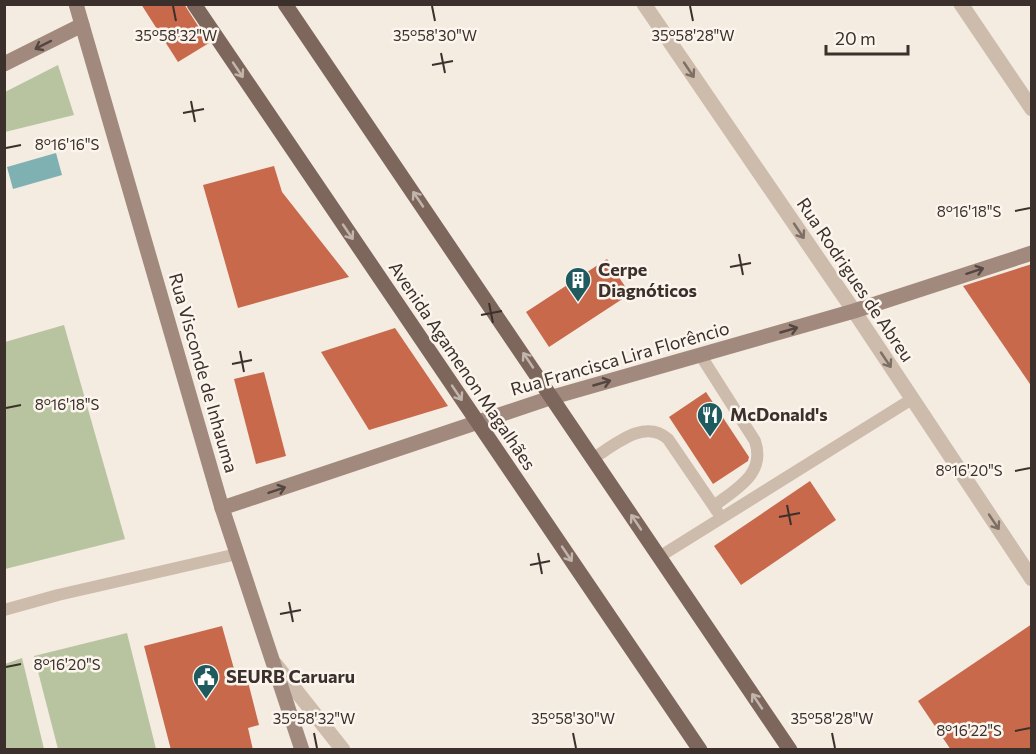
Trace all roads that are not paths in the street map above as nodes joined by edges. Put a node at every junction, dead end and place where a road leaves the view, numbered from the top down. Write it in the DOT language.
graph roads {
  1 [pos="76,4"];
  2 [pos="194,4"];
  3 [pos="285,4"];
  4 [pos="644,4"];
  5 [pos="960,4"];
  6 [pos="82,25"];
  7 [pos="4,64"];
  8 [pos="1032,109"];
  9 [pos="1032,253"];
  10 [pos="854,311"];
  11 [pos="701,356"];
  12 [pos="553,397"];
  13 [pos="912,399"];
  14 [pos="476,422"];
  15 [pos="592,459"];
  16 [pos="714,506"];
  17 [pos="222,508"];
  18 [pos="722,518"];
  19 [pos="237,554"];
  20 [pos="659,557"];
  21 [pos="1032,579"];
  22 [pos="4,610"];
  23 [pos="274,664"];
  24 [pos="302,750"];
  25 [pos="343,750"];
  26 [pos="700,750"];
  27 [pos="790,750"];
  1 -- 6 [label="street, Rua Visconde de Inhauma"];
  2 -- 14 [label="main road, Avenida Agamenon Magalhães, one-way"];
  12 -- 3 [label="main road, one-way"];
  4 -- 10 [label="street, Rua Rodrigues de Abreu, one-way"];
  5 -- 8 [label="street"];
  6 -- 7 [label="street, one-way"];
  6 -- 17 [label="street, Rua Visconde de Inhauma"];
  10 -- 9 [label="street, Rua Francisca Lira Florêncio, one-way"];
  11 -- 10 [label="street, Rua Francisca Lira Florêncio, one-way"];
  10 -- 13 [label="street, Rua Rodrigues de Abreu, one-way"];
  12 -- 11 [label="street, Rua Francisca Lira Florêncio, one-way"];
  11 -- 16 [label="lane"];
  12 -- 14 [label="street, Rua Francisca Lira Florêncio"];
  12 -- 15 [label="main road"];
  13 -- 18 [label="lane"];
  13 -- 21 [label="street, Rua Rodrigues de Abreu, one-way"];
  17 -- 14 [label="street, Rua Francisca Lira Florêncio, one-way"];
  14 -- 26 [label="main road, Avenida Agamenon Magalhães, one-way"];
  15 -- 16 [label="lane"];
  20 -- 15 [label="main road, one-way"];
  16 -- 18 [label="lane"];
  17 -- 19 [label="street, Rua Visconde de Inhauma"];
  18 -- 20 [label="lane"];
  19 -- 22 [label="lane"];
  19 -- 23 [label="street, Rua Visconde de Inhauma"];
  27 -- 20 [label="main road, one-way"];
  23 -- 24 [label="street, Rua Visconde de Inhauma"];
  23 -- 25 [label="street"];
}
